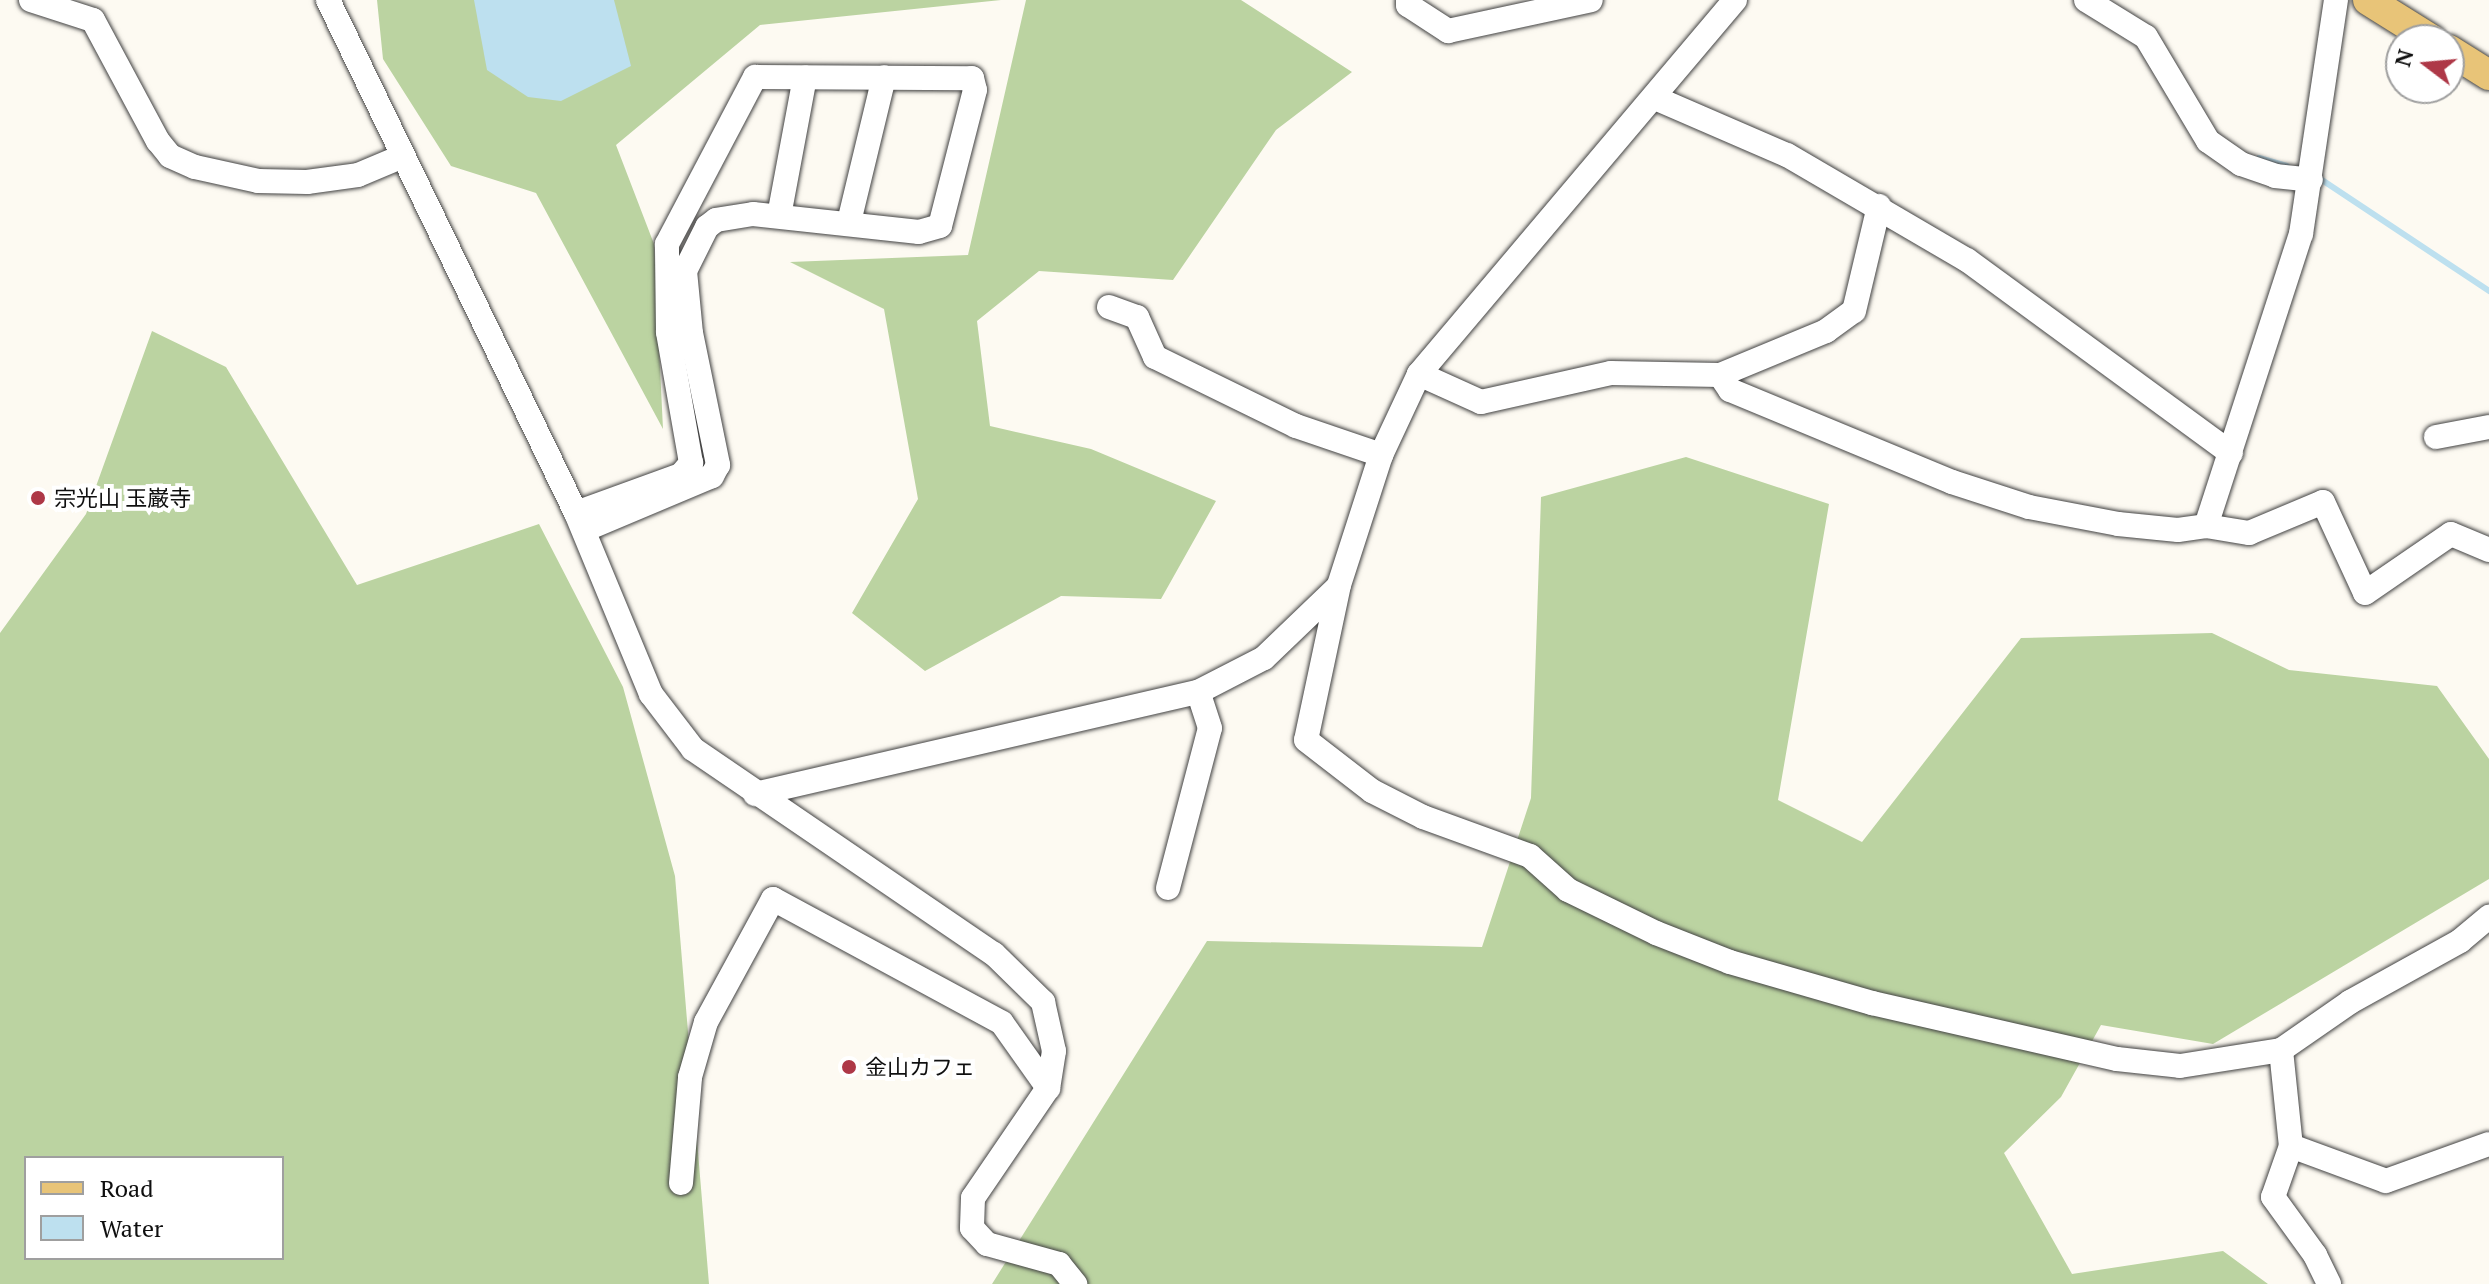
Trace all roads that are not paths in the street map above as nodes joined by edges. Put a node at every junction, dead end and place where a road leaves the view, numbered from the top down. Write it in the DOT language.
graph roads {
  1 [pos="31,0"];
  2 [pos="328,0"];
  3 [pos="1408,0"];
  4 [pos="1591,0"];
  5 [pos="1735,0"];
  6 [pos="2086,0"];
  7 [pos="2336,0"];
  8 [pos="2368,0"];
  9 [pos="86,7"];
  10 [pos="2406,24"];
  11 [pos="2465,60"];
  12 [pos="2489,75"];
  13 [pos="805,77"];
  14 [pos="884,77"];
  15 [pos="1655,98"];
  16 [pos="403,156"];
  17 [pos="2311,180"];
  18 [pos="1879,206"];
  19 [pos="779,216"];
  20 [pos="849,222"];
  21 [pos="1109,307"];
  22 [pos="1419,374"];
  23 [pos="1720,375"];
  24 [pos="2489,427"];
  25 [pos="2436,437"];
  26 [pos="2231,453"];
  27 [pos="1381,455"];
  28 [pos="580,522"];
  29 [pos="2206,526"];
  30 [pos="2489,550"];
  31 [pos="1339,585"];
  32 [pos="1198,692"];
  33 [pos="755,794"];
  34 [pos="1168,888"];
  35 [pos="2489,917"];
  36 [pos="2281,1050"];
  37 [pos="1048,1088"];
  38 [pos="2489,1144"];
  39 [pos="2291,1146"];
  40 [pos="681,1183"];
  41 [pos="1075,1284"];
  42 [pos="2329,1284"];
  1 -- 9 [label="street"];
  2 -- 16 [label="street"];
  3 -- 4 [label="street"];
  5 -- 15 [label="street"];
  6 -- 17 [label="street"];
  7 -- 17 [label="street"];
  8 -- 10 [label="main road"];
  9 -- 16 [label="street"];
  11 -- 12 [label="main road"];
  13 -- 14 [label="street"];
  13 -- 19 [label="street"];
  13 -- 28 [label="street"];
  14 -- 20 [label="street"];
  14 -- 20 [label="street"];
  15 -- 18 [label="street"];
  15 -- 22 [label="street"];
  16 -- 28 [label="street"];
  17 -- 26 [label="street"];
  18 -- 23 [label="street"];
  18 -- 26 [label="street"];
  19 -- 20 [label="street"];
  19 -- 28 [label="street"];
  21 -- 27 [label="street"];
  22 -- 23 [label="street"];
  22 -- 27 [label="street"];
  23 -- 29 [label="street"];
  24 -- 25 [label="street"];
  26 -- 29 [label="street"];
  27 -- 31 [label="street"];
  28 -- 33 [label="street"];
  29 -- 30 [label="street"];
  31 -- 32 [label="street"];
  31 -- 36 [label="street"];
  32 -- 33 [label="street"];
  32 -- 34 [label="street"];
  33 -- 37 [label="street"];
  35 -- 36 [label="street"];
  36 -- 39 [label="street"];
  37 -- 40 [label="street"];
  37 -- 41 [label="street"];
  38 -- 39 [label="street"];
  39 -- 42 [label="street"];
}
